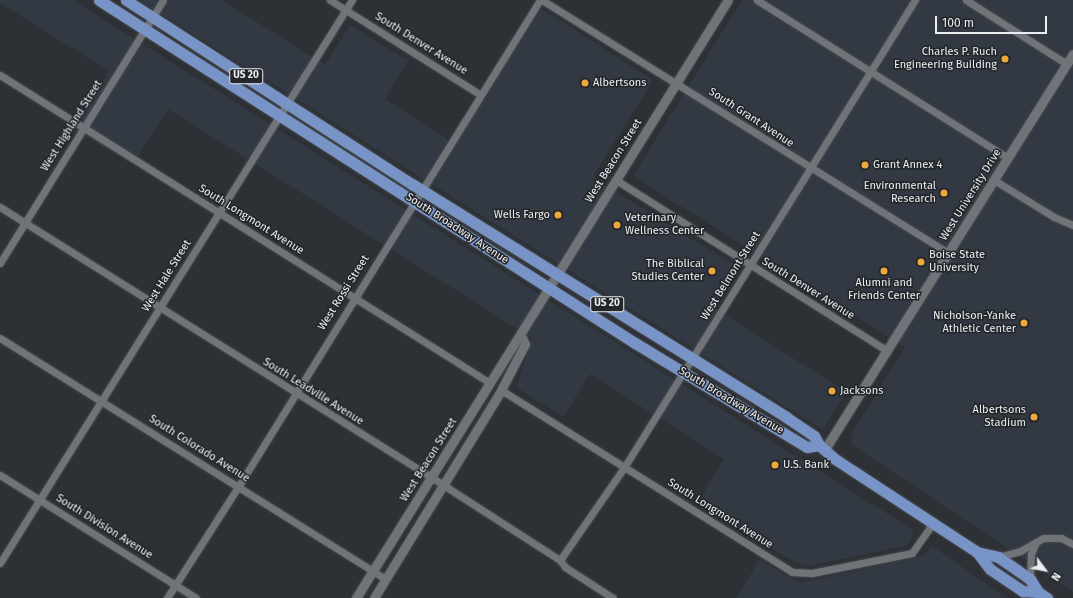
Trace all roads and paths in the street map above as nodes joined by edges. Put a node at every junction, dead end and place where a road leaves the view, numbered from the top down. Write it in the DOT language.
graph roads {
  1 [pos="99,0"];
  2 [pos="126,0"];
  3 [pos="163,0"];
  4 [pos="330,0"];
  5 [pos="352,0"];
  6 [pos="541,0"];
  7 [pos="728,0"];
  8 [pos="756,0"];
  9 [pos="916,0"];
  10 [pos="966,0"];
  11 [pos="346,10"];
  12 [pos="152,17"];
  13 [pos="145,29"];
  14 [pos="1073,54"];
  15 [pos="1067,64"];
  16 [pos="871,71"];
  17 [pos="0,75"];
  18 [pos="676,83"];
  19 [pos="481,95"];
  20 [pos="288,102"];
  21 [pos="281,114"];
  22 [pos="84,128"];
  23 [pos="1008,158"];
  24 [pos="810,169"];
  25 [pos="616,180"];
  26 [pos="994,180"];
  27 [pos="422,189"];
  28 [pos="414,201"];
  29 [pos="0,207"];
  30 [pos="219,213"];
  31 [pos="24,224"];
  32 [pos="1073,225"];
  33 [pos="949,253"];
  34 [pos="0,262"];
  35 [pos="750,265"];
  36 [pos="558,273"];
  37 [pos="549,288"];
  38 [pos="354,298"];
  39 [pos="160,308"];
  40 [pos="521,335"];
  41 [pos="0,338"];
  42 [pos="888,351"];
  43 [pos="693,358"];
  44 [pos="684,372"];
  45 [pos="490,383"];
  46 [pos="501,390"];
  47 [pos="295,393"];
  48 [pos="102,402"];
  49 [pos="822,447"];
  50 [pos="625,466"];
  51 [pos="0,475"];
  52 [pos="431,477"];
  53 [pos="444,486"];
  54 [pos="238,487"];
  55 [pos="40,500"];
  56 [pos="933,523"];
  57 [pos="1036,542"];
  58 [pos="1073,544"];
  59 [pos="977,552"];
  60 [pos="998,557"];
  61 [pos="560,560"];
  62 [pos="0,563"];
  63 [pos="373,571"];
  64 [pos="386,579"];
  65 [pos="1030,579"];
  66 [pos="175,584"];
  67 [pos="1043,595"];
  68 [pos="167,598"];
  69 [pos="196,598"];
  70 [pos="356,598"];
  71 [pos="374,598"];
  72 [pos="613,598"];
  1 -- 13 [label="main road, South Broadway Avenue / US 20"];
  2 -- 12 [label="main road, South Broadway Avenue / US 20"];
  3 -- 12 [label="street, West Highland Street"];
  4 -- 11 [label="street, South Denver Avenue"];
  5 -- 11 [label="street, West Hale Street"];
  6 -- 18 [label="street, South Grant Avenue"];
  6 -- 19 [label="street, West Rossi Street"];
  7 -- 18 [label="street, West Beacon Street"];
  8 -- 16 [label="street"];
  9 -- 16 [label="street, West Belmont Street"];
  10 -- 15 [label="street"];
  11 -- 19 [label="street, South Denver Avenue"];
  11 -- 20 [label="street, West Hale Street"];
  12 -- 13 [label="street, West Highland Street"];
  12 -- 20 [label="main road, South Broadway Avenue / US 20"];
  13 -- 21 [label="main road, South Broadway Avenue / US 20"];
  13 -- 22 [label="street, West Highland Street"];
  14 -- 15 [label="street, West University Drive"];
  15 -- 23 [label="street, West University Drive"];
  16 -- 23 [label="street"];
  16 -- 24 [label="street, West Belmont Street"];
  17 -- 22 [label="street, South Longmont Avenue"];
  18 -- 24 [label="street, South Grant Avenue"];
  18 -- 25 [label="street, West Beacon Street"];
  19 -- 27 [label="street, West Rossi Street"];
  20 -- 21 [label="street, West Hale Street"];
  20 -- 27 [label="main road, South Broadway Avenue / US 20"];
  21 -- 28 [label="main road, South Broadway Avenue / US 20"];
  21 -- 30 [label="street, West Hale Street"];
  22 -- 30 [label="street, South Longmont Avenue"];
  22 -- 31 [label="street, West Highland Street"];
  23 -- 26 [label="street, West University Drive"];
  24 -- 33 [label="street, South Grant Avenue"];
  24 -- 35 [label="street, West Belmont Street"];
  25 -- 35 [label="street, South Denver Avenue"];
  25 -- 36 [label="street, West Beacon Street"];
  26 -- 32 [label="street"];
  26 -- 33 [label="street, West University Drive"];
  27 -- 28 [label="street, West Rossi Street"];
  27 -- 36 [label="main road, South Broadway Avenue / US 20"];
  28 -- 37 [label="main road, South Broadway Avenue / US 20"];
  28 -- 38 [label="street, West Rossi Street"];
  29 -- 31 [label="street, South Leadville Avenue"];
  30 -- 38 [label="street, South Longmont Avenue"];
  30 -- 39 [label="street, West Hale Street"];
  31 -- 34 [label="street, West Highland Street"];
  31 -- 39 [label="street, South Leadville Avenue"];
  33 -- 42 [label="street, West University Drive"];
  35 -- 42 [label="street, South Denver Avenue"];
  35 -- 43 [label="street, West Belmont Street"];
  36 -- 37 [label="street, West Beacon Street"];
  36 -- 43 [label="main road, South Broadway Avenue / US 20"];
  37 -- 40 [label="street, West Beacon Street"];
  37 -- 44 [label="main road, South Broadway Avenue / US 20"];
  38 -- 45 [label="street, South Longmont Avenue"];
  38 -- 47 [label="street, West Rossi Street"];
  39 -- 47 [label="street, South Leadville Avenue"];
  39 -- 48 [label="street, West Hale Street"];
  40 -- 45 [label="street, West Beacon Street"];
  40 -- 46 [label="street, West Beacon Street"];
  41 -- 48 [label="street, South Colorado Avenue"];
  42 -- 49 [label="street, West University Drive"];
  43 -- 44 [label="street, West Belmont Street"];
  43 -- 49 [label="main road, South Broadway Avenue / US 20"];
  44 -- 49 [label="main road, South Broadway Avenue / US 20"];
  44 -- 50 [label="street, West Belmont Street"];
  45 -- 52 [label="street, West Beacon Street"];
  46 -- 50 [label="street, South Longmont Avenue"];
  46 -- 53 [label="street, West Beacon Street"];
  47 -- 52 [label="street, South Leadville Avenue"];
  47 -- 54 [label="street, West Rossi Street"];
  48 -- 54 [label="street, South Colorado Avenue"];
  48 -- 55 [label="street, West Hale Street"];
  49 -- 56 [label="main road, South Broadway Avenue / US 20"];
  50 -- 56 [label="street, South Longmont Avenue"];
  50 -- 61 [label="street, West Belmont Street"];
  51 -- 55 [label="street, South Division Avenue"];
  52 -- 53 [label="street, South Leadville Avenue"];
  52 -- 63 [label="street, West Beacon Street"];
  53 -- 61 [label="street, South Leadville Avenue"];
  53 -- 64 [label="street, West Beacon Street"];
  54 -- 63 [label="street, South Colorado Avenue"];
  54 -- 66 [label="street, West Rossi Street"];
  55 -- 62 [label="street, West Hale Street"];
  55 -- 66 [label="street, South Division Avenue"];
  56 -- 59 [label="main road, South Broadway Avenue / US 20"];
  57 -- 58 [label="street"];
  57 -- 60 [label="street"];
  57 -- 65 [label="street"];
  59 -- 60 [label="main road, South Broadway Avenue / US 20"];
  59 -- 67 [label="main road, South Broadway Avenue"];
  60 -- 65 [label="main road, South Broadway Avenue / US 20"];
  61 -- 72 [label="street, South Leadville Avenue"];
  63 -- 64 [label="street, South Colorado Avenue"];
  63 -- 70 [label="street, West Beacon Street"];
  64 -- 71 [label="street, West Beacon Street"];
  65 -- 67 [label="main road, South Broadway Avenue / US 20"];
  66 -- 68 [label="street, West Rossi Street"];
  66 -- 69 [label="street, South Division Avenue"];
}
